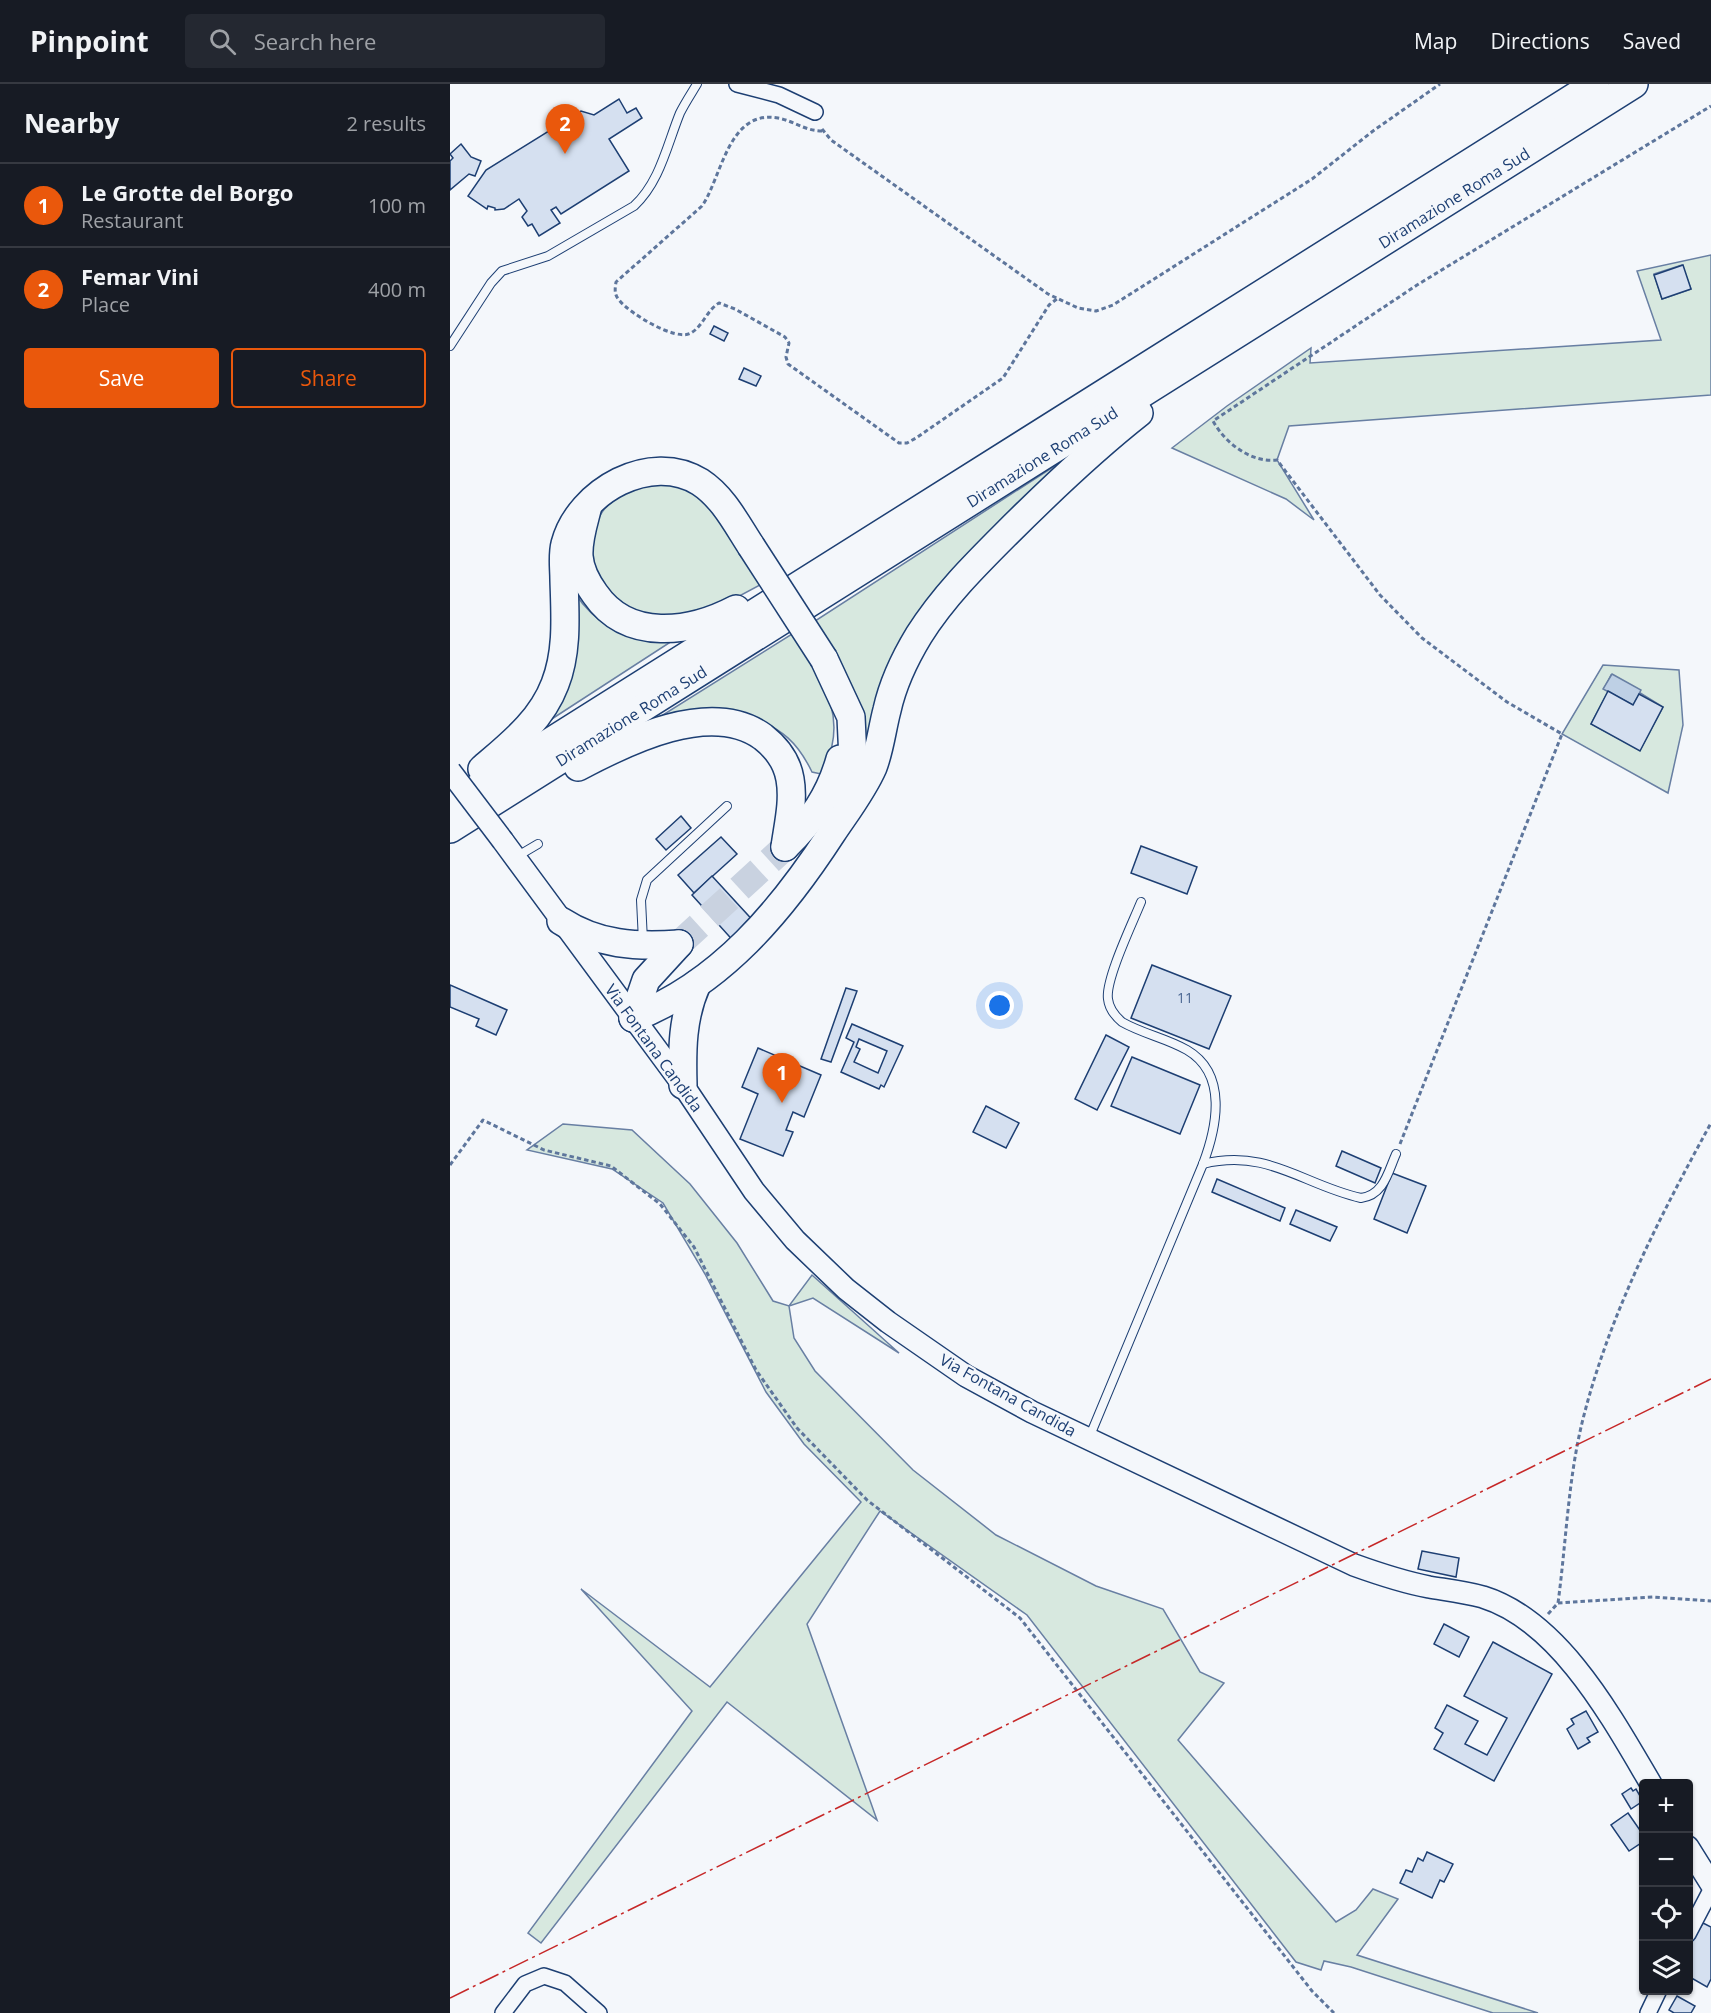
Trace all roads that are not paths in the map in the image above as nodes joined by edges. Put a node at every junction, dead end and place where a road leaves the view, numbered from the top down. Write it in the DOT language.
graph roads {
  1 [pos="697,84"];
  2 [pos="737,84"];
  3 [pos="1596,84"];
  4 [pos="1634,84"];
  5 [pos="815,112"];
  6 [pos="1315,285"];
  7 [pos="450,346"];
  8 [pos="1012,449"];
  9 [pos="588,506"];
  10 [pos="851,717"];
  11 [pos="450,771"];
  12 [pos="450,803"];
  13 [pos="727,806"];
  14 [pos="846,811"];
  15 [pos="450,830"];
  16 [pos="450,836"];
  17 [pos="538,844"];
  18 [pos="509,849"];
  19 [pos="1141,902"];
  20 [pos="561,921"];
  21 [pos="643,946"];
  22 [pos="698,984"];
  23 [pos="633,1018"];
  24 [pos="683,1085"];
  25 [pos="1396,1154"];
  26 [pos="1203,1164"];
  27 [pos="1089,1439"];
  28 [pos="1648,1779"];
  29 [pos="1693,1854"];
  30 [pos="1711,1884"];
  31 [pos="1711,1890"];
  32 [pos="1693,1926"];
  33 [pos="1657,1995"];
  34 [pos="502,2013"];
  35 [pos="599,2013"];
  36 [pos="1648,2013"];
  1 -- 7 [label="lane"];
  2 -- 5 [label="street"];
  3 -- 8 [label="highway, Diramazione Roma Sud"];
  4 -- 6 [label="highway, Diramazione Roma Sud"];
  6 -- 14 [label="highway"];
  6 -- 15 [label="highway, Diramazione Roma Sud"];
  8 -- 9 [label="highway"];
  8 -- 12 [label="highway, Diramazione Roma Sud"];
  9 -- 10 [label="highway, bridge"];
  9 -- 12 [label="highway"];
  10 -- 14 [label="highway"];
  10 -- 16 [label="highway"];
  11 -- 18 [label="main road, Via Fontana Candida, bridge"];
  13 -- 21 [label="lane"];
  14 -- 22 [label="highway"];
  17 -- 18 [label="lane"];
  18 -- 20 [label="main road, Via Fontana Candida"];
  19 -- 26 [label="lane"];
  20 -- 21 [label="highway"];
  20 -- 23 [label="main road, Via Fontana Candida"];
  21 -- 23 [label="highway"];
  22 -- 23 [label="highway"];
  22 -- 24 [label="highway"];
  23 -- 24 [label="main road, Via Fontana Candida"];
  24 -- 27 [label="main road, Via Fontana Candida"];
  25 -- 26 [label="lane"];
  26 -- 27 [label="lane"];
  27 -- 28 [label="main road, Via Fontana Candida"];
  29 -- 30 [label="main road"];
  31 -- 32 [label="street"];
  33 -- 36 [label="street"];
  34 -- 35 [label="street"];
}
